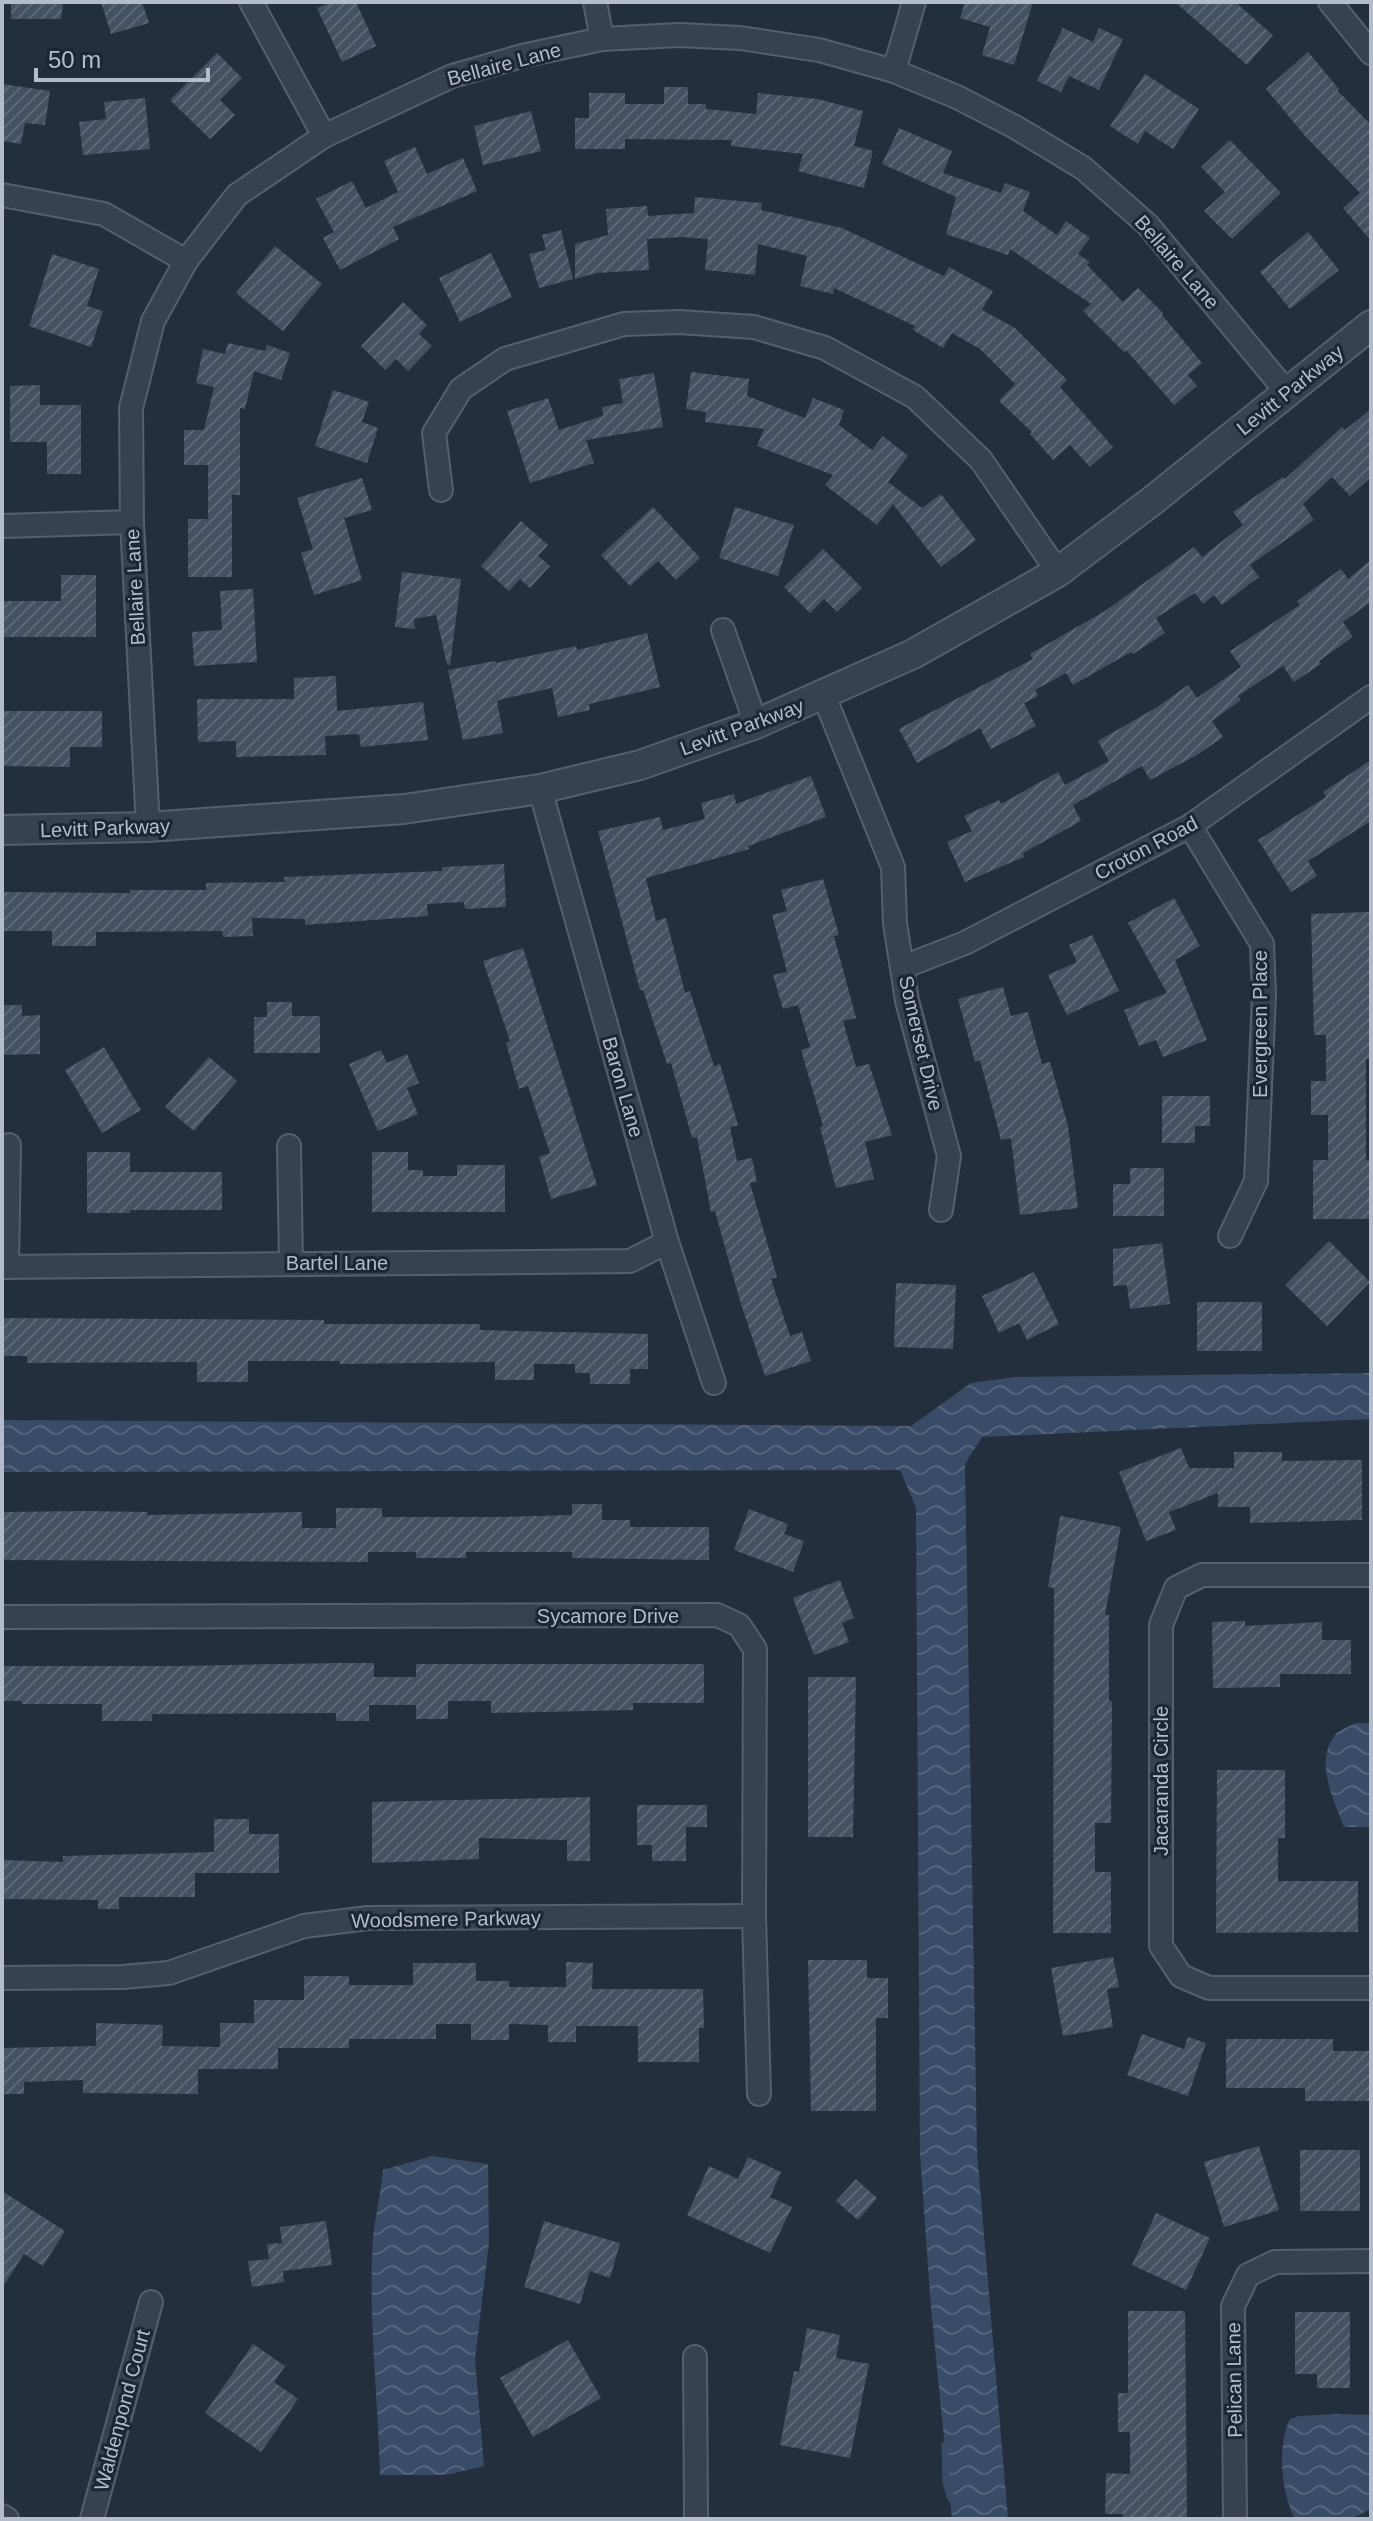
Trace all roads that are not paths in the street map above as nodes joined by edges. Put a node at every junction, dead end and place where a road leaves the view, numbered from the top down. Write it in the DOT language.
graph roads {
  1 [pos="251,2"];
  2 [pos="595,2"];
  3 [pos="914,2"];
  4 [pos="1330,2"];
  5 [pos="602,39"];
  6 [pos="1371,53"];
  7 [pos="894,71"];
  8 [pos="324,136"];
  9 [pos="2,195"];
  10 [pos="186,261"];
  11 [pos="1371,325"];
  12 [pos="1286,391"];
  13 [pos="441,490"];
  14 [pos="132,522"];
  15 [pos="2,526"];
  16 [pos="1058,572"];
  17 [pos="723,630"];
  18 [pos="824,696"];
  19 [pos="1371,697"];
  20 [pos="756,724"];
  21 [pos="540,789"];
  22 [pos="1190,826"];
  23 [pos="148,827"];
  24 [pos="2,830"];
  25 [pos="903,967"];
  26 [pos="9,1145"];
  27 [pos="289,1146"];
  28 [pos="941,1210"];
  29 [pos="1230,1236"];
  30 [pos="667,1242"];
  31 [pos="291,1263"];
  32 [pos="5,1267"];
  33 [pos="714,1383"];
  34 [pos="1371,1575"];
  35 [pos="2,1617"];
  36 [pos="754,1916"];
  37 [pos="2,1978"];
  38 [pos="1371,1988"];
  39 [pos="759,2094"];
  40 [pos="1371,2261"];
  41 [pos="151,2302"];
  42 [pos="695,2357"];
  43 [pos="92,2519"];
  44 [pos="696,2519"];
  45 [pos="1235,2519"];
  1 -- 8 [label="street"];
  2 -- 5 [label="street"];
  3 -- 7 [label="street"];
  4 -- 6 [label="street"];
  5 -- 7 [label="street, Bellaire Lane"];
  5 -- 8 [label="street, Bellaire Lane"];
  7 -- 12 [label="street, Bellaire Lane"];
  8 -- 10 [label="street, Bellaire Lane"];
  9 -- 10 [label="street"];
  10 -- 14 [label="street, Bellaire Lane"];
  11 -- 12 [label="street, Levitt Parkway"];
  12 -- 16 [label="street, Levitt Parkway"];
  13 -- 16 [label="street"];
  14 -- 15 [label="street"];
  14 -- 23 [label="street, Bellaire Lane"];
  16 -- 18 [label="street, Levitt Parkway"];
  17 -- 20 [label="street"];
  18 -- 20 [label="street, Levitt Parkway"];
  18 -- 25 [label="street, Somerset Drive"];
  19 -- 22 [label="street, Croton Road"];
  20 -- 21 [label="street, Levitt Parkway"];
  21 -- 23 [label="street, Levitt Parkway"];
  21 -- 30 [label="street, Baron Lane"];
  22 -- 25 [label="street, Croton Road"];
  22 -- 29 [label="street, Evergreen Place"];
  23 -- 24 [label="street, Levitt Parkway"];
  25 -- 28 [label="street, Somerset Drive"];
  26 -- 32 [label="street"];
  27 -- 31 [label="street"];
  30 -- 31 [label="street, Bartel Lane"];
  30 -- 33 [label="street, Baron Lane"];
  31 -- 32 [label="street, Bartel Lane"];
  34 -- 38 [label="street, Jacaranda Circle"];
  35 -- 36 [label="street, Sycamore Drive"];
  36 -- 37 [label="street, Woodsmere Parkway"];
  36 -- 39 [label="street, Sycamore Drive"];
  40 -- 45 [label="street, Pelican Lane"];
  41 -- 43 [label="street, Waldenpond Court"];
  42 -- 44 [label="street"];
}
